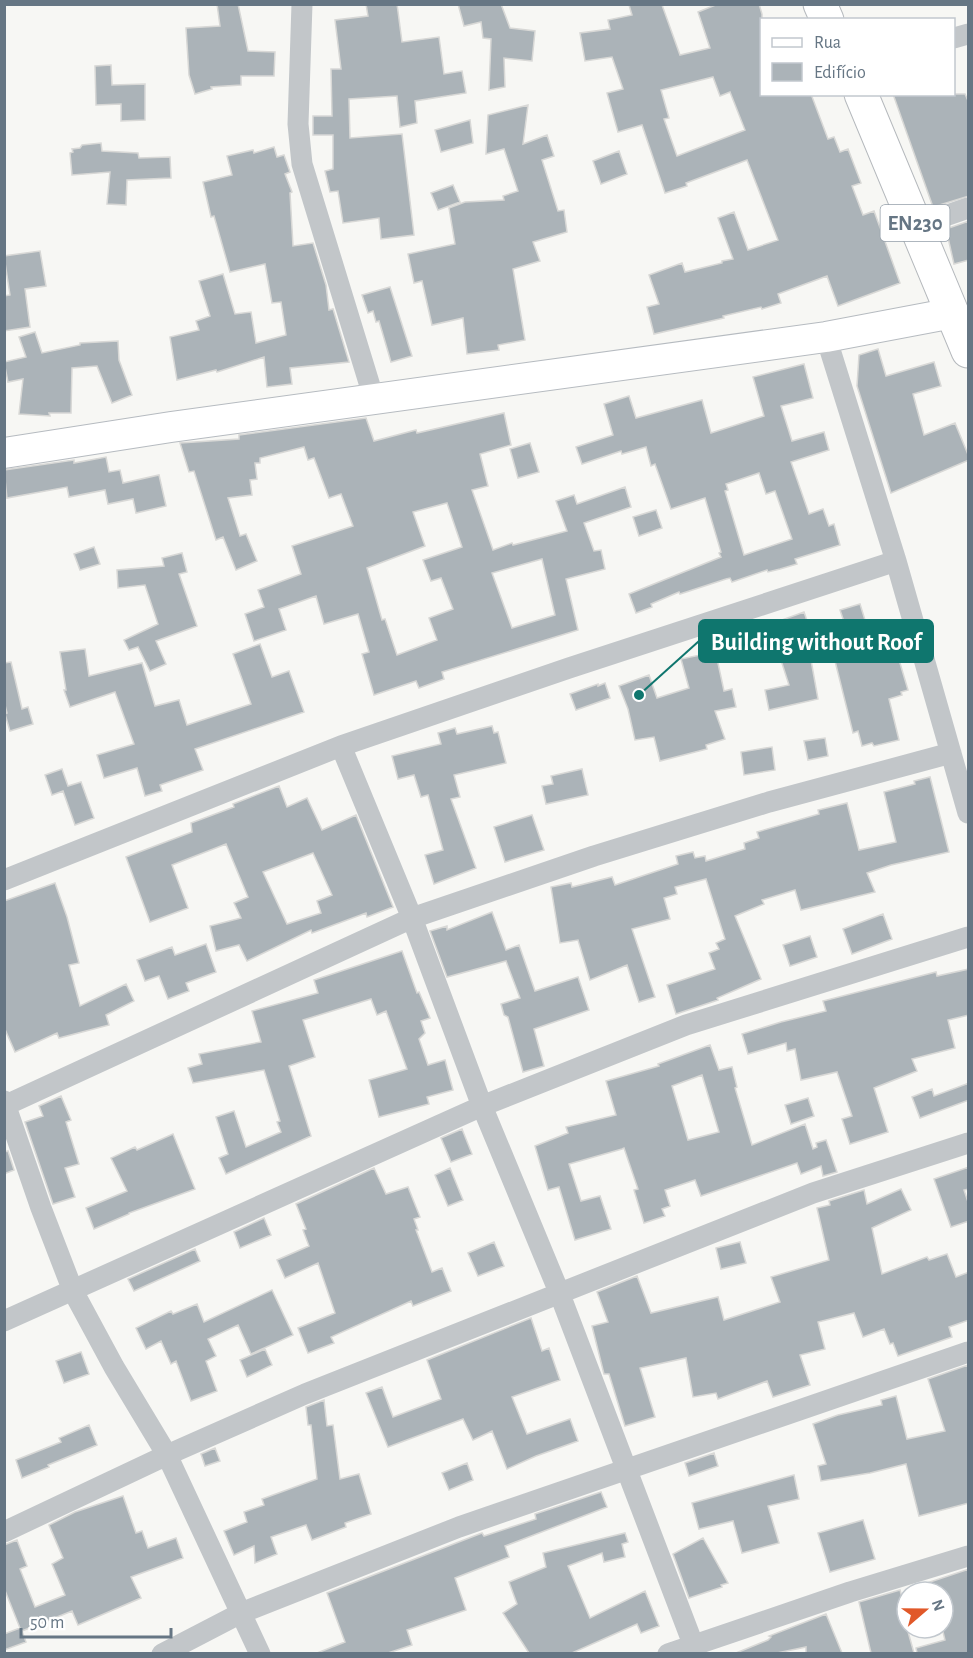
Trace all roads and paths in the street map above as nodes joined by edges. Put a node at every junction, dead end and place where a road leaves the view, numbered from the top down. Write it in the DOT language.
graph roads {
  1 [pos="302,4"];
  2 [pos="820,4"];
  3 [pos="826,18"];
  4 [pos="862,96"];
  5 [pos="969,208"];
  6 [pos="916,226"];
  7 [pos="961,312"];
  8 [pos="826,337"];
  9 [pos="969,351"];
  10 [pos="374,399"];
  11 [pos="6,447"];
  12 [pos="896,561"];
  13 [pos="341,746"];
  14 [pos="951,753"];
  15 [pos="969,813"];
  16 [pos="4,880"];
  17 [pos="412,918"];
  18 [pos="969,937"];
  19 [pos="5,1104"];
  20 [pos="482,1106"];
  21 [pos="969,1143"];
  22 [pos="73,1290"];
  23 [pos="559,1292"];
  24 [pos="4,1320"];
  25 [pos="969,1353"];
  26 [pos="167,1455"];
  27 [pos="627,1470"];
  28 [pos="4,1532"];
  29 [pos="969,1557"];
  30 [pos="241,1613"];
  31 [pos="693,1644"];
  32 [pos="162,1653"];
  33 [pos="260,1653"];
  34 [pos="668,1653"];
  1 -- 10 [label="street"];
  2 -- 3 [label="main road"];
  4 -- 6 [label="main road, EN230"];
  5 -- 6 [label="street"];
  6 -- 7 [label="main road, EN230"];
  7 -- 8 [label="street"];
  7 -- 9 [label="main road, EN230"];
  8 -- 10 [label="street"];
  8 -- 12 [label="street"];
  10 -- 11 [label="street"];
  12 -- 13 [label="street"];
  12 -- 14 [label="street"];
  13 -- 16 [label="street"];
  13 -- 17 [label="street"];
  14 -- 15 [label="street"];
  14 -- 17 [label="street"];
  17 -- 19 [label="street"];
  17 -- 20 [label="street"];
  18 -- 20 [label="street"];
  19 -- 22 [label="street"];
  20 -- 22 [label="street"];
  20 -- 23 [label="street"];
  21 -- 23 [label="street"];
  22 -- 24 [label="street"];
  22 -- 26 [label="street"];
  23 -- 26 [label="street"];
  23 -- 27 [label="street"];
  25 -- 27 [label="street"];
  26 -- 28 [label="street"];
  26 -- 30 [label="street"];
  27 -- 30 [label="street"];
  27 -- 31 [label="street"];
  29 -- 31 [label="street"];
  30 -- 32 [label="street"];
  30 -- 33 [label="street"];
  31 -- 34 [label="street"];
}
